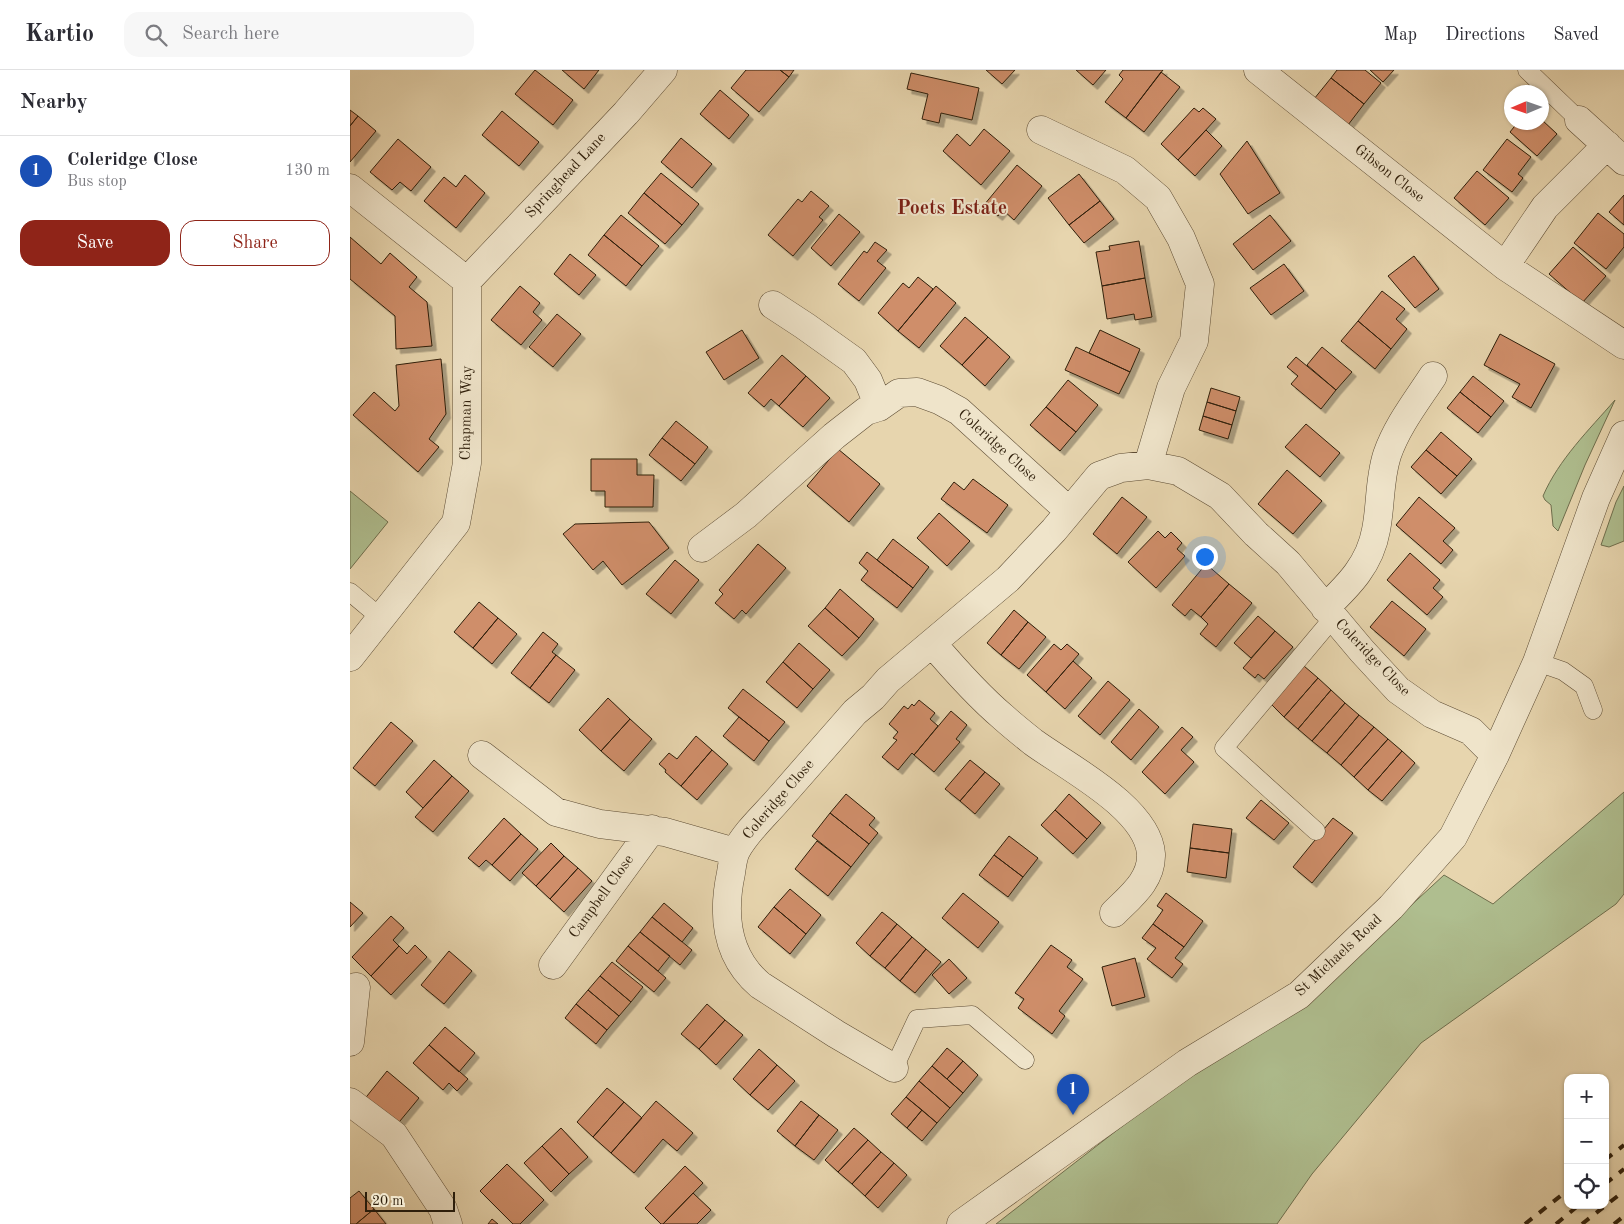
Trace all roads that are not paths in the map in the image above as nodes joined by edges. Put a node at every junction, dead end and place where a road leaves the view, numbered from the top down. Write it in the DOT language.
graph roads {
  1 [pos="663,70"];
  2 [pos="1527,70"];
  3 [pos="1270,74"];
  4 [pos="1579,120"];
  5 [pos="1041,130"];
  6 [pos="1615,153"];
  7 [pos="350,188"];
  8 [pos="1506,266"];
  9 [pos="467,281"];
  10 [pos="773,305"];
  11 [pos="1624,345"];
  12 [pos="1433,376"];
  13 [pos="878,407"];
  14 [pos="1624,435"];
  15 [pos="1148,465"];
  16 [pos="1070,511"];
  17 [pos="702,548"];
  18 [pos="350,592"];
  19 [pos="1329,613"];
  20 [pos="381,618"];
  21 [pos="932,643"];
  22 [pos="350,657"];
  23 [pos="1537,662"];
  24 [pos="1593,710"];
  25 [pos="482,755"];
  26 [pos="1494,755"];
  27 [pos="652,829"];
  28 [pos="1316,830"];
  29 [pos="735,852"];
  30 [pos="1114,913"];
  31 [pos="553,964"];
  32 [pos="356,987"];
  33 [pos="350,1042"];
  34 [pos="1025,1060"];
  35 [pos="894,1068"];
  36 [pos="350,1102"];
  37 [pos="448,1224"];
  38 [pos="961,1224"];
  1 -- 9 [label="street, Springhead Lane"];
  2 -- 4 [label="lane"];
  3 -- 8 [label="street, Gibson Close"];
  4 -- 6 [label="street"];
  5 -- 15 [label="street"];
  6 -- 8 [label="street"];
  7 -- 9 [label="street"];
  8 -- 11 [label="street, Gibson Close"];
  9 -- 20 [label="street, Chapman Way"];
  10 -- 13 [label="street"];
  12 -- 19 [label="street, Coleridge Close"];
  13 -- 16 [label="street, Coleridge Close"];
  13 -- 17 [label="street, Coleridge Close"];
  14 -- 23 [label="street, St Michaels Road"];
  15 -- 16 [label="street, Coleridge Close"];
  15 -- 19 [label="street, Coleridge Close"];
  16 -- 21 [label="street, Coleridge Close"];
  18 -- 20 [label="lane"];
  19 -- 26 [label="street, Coleridge Close"];
  19 -- 28 [label="lane"];
  20 -- 22 [label="street, Chapman Way"];
  21 -- 29 [label="street, Coleridge Close"];
  21 -- 30 [label="street"];
  23 -- 24 [label="lane"];
  23 -- 26 [label="street, St Michaels Road"];
  25 -- 27 [label="street"];
  26 -- 38 [label="street, St Michaels Road"];
  27 -- 29 [label="street"];
  27 -- 31 [label="street, Campbell Close"];
  29 -- 35 [label="street, Coleridge Close"];
  32 -- 33 [label="street"];
  34 -- 35 [label="lane"];
  36 -- 37 [label="street"];
}
